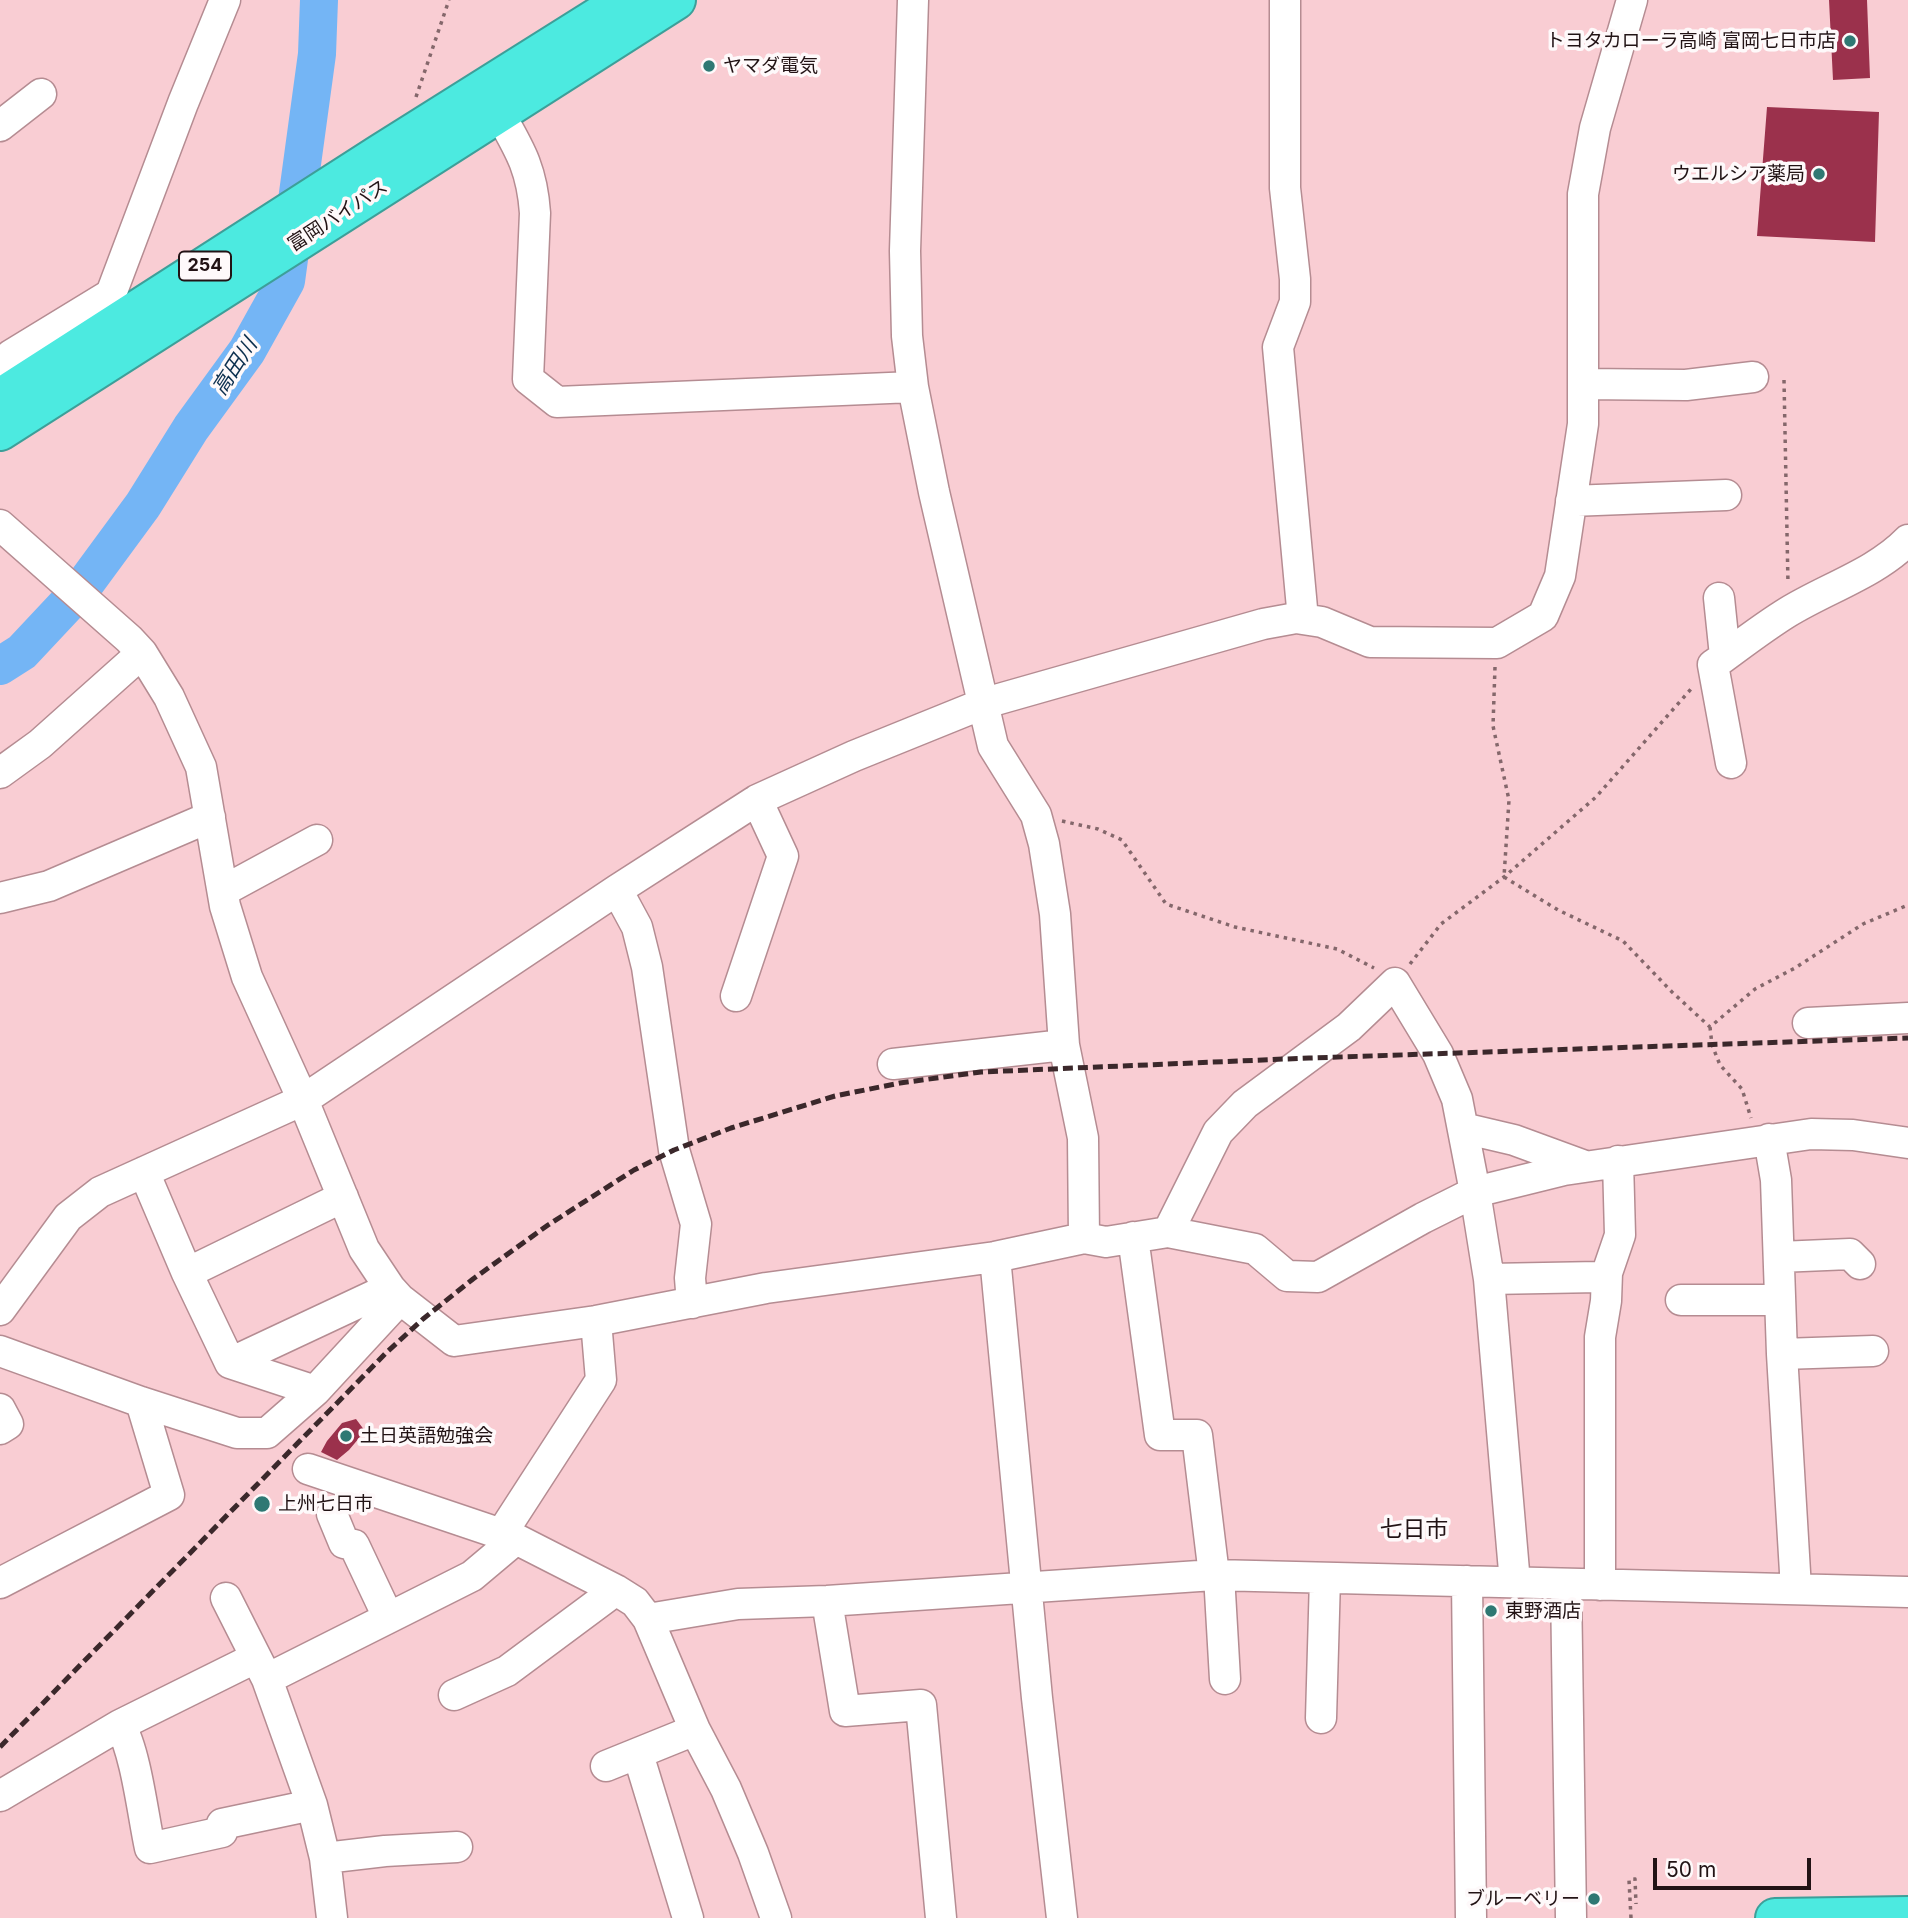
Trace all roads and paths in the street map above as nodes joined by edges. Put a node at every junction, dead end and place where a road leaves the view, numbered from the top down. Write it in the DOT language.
graph roads {
  1 [pos="225,0"];
  2 [pos="449,0"];
  3 [pos="625,0"];
  4 [pos="676,0"];
  5 [pos="913,0"];
  6 [pos="1285,0"];
  7 [pos="1632,0"];
  8 [pos="41,94"];
  9 [pos="499,113"];
  10 [pos="0,126"];
  11 [pos="390,147"];
  12 [pos="1753,377"];
  13 [pos="1784,380"];
  14 [pos="1583,384"];
  15 [pos="913,387"];
  16 [pos="23,392"];
  17 [pos="0,431"];
  18 [pos="1726,495"];
  19 [pos="1571,501"];
  20 [pos="0,525"];
  21 [pos="1908,540"];
  22 [pos="1719,598"];
  23 [pos="1789,611"];
  24 [pos="1303,619"];
  25 [pos="1497,643"];
  26 [pos="135,646"];
  27 [pos="1719,660"];
  28 [pos="985,704"];
  29 [pos="1731,763"];
  30 [pos="0,773"];
  31 [pos="757,800"];
  32 [pos="1036,815"];
  33 [pos="211,817"];
  34 [pos="317,840"];
  35 [pos="1504,877"];
  36 [pos="617,890"];
  37 [pos="223,891"];
  38 [pos="0,898"];
  39 [pos="1908,905"];
  40 [pos="1395,983"];
  41 [pos="736,996"];
  42 [pos="1908,1018"];
  43 [pos="1808,1023"];
  44 [pos="1710,1027"];
  45 [pos="1064,1045"];
  46 [pos="893,1064"];
  47 [pos="303,1100"];
  48 [pos="1462,1128"];
  49 [pos="1760,1140"];
  50 [pos="1908,1143"];
  51 [pos="1618,1161"];
  52 [pos="1585,1166"];
  53 [pos="145,1172"];
  54 [pos="1475,1192"];
  55 [pos="343,1197"];
  56 [pos="1168,1232"];
  57 [pos="1133,1237"];
  58 [pos="1084,1238"];
  59 [pos="995,1257"];
  60 [pos="1779,1257"];
  61 [pos="1860,1264"];
  62 [pos="187,1273"];
  63 [pos="1599,1277"];
  64 [pos="1489,1279"];
  65 [pos="395,1293"];
  66 [pos="1681,1300"];
  67 [pos="1780,1300"];
  68 [pos="692,1303"];
  69 [pos="0,1310"];
  70 [pos="596,1321"];
  71 [pos="0,1351"];
  72 [pos="1873,1352"];
  73 [pos="1782,1354"];
  74 [pos="230,1363"];
  75 [pos="315,1391"];
  76 [pos="141,1402"];
  77 [pos="0,1409"];
  78 [pos="0,1429"];
  79 [pos="308,1469"];
  80 [pos="332,1514"];
  81 [pos="509,1536"];
  82 [pos="1216,1575"];
  83 [pos="1325,1578"];
  84 [pos="1467,1581"];
  85 [pos="0,1583"];
  86 [pos="1515,1583"];
  87 [pos="1566,1585"];
  88 [pos="1600,1585"];
  89 [pos="1028,1587"];
  90 [pos="1796,1588"];
  91 [pos="616,1590"];
  92 [pos="1908,1591"];
  93 [pos="226,1598"];
  94 [pos="827,1601"];
  95 [pos="388,1617"];
  96 [pos="648,1619"];
  97 [pos="261,1668"];
  98 [pos="1225,1679"];
  99 [pos="454,1695"];
  100 [pos="1321,1718"];
  101 [pos="120,1725"];
  102 [pos="695,1730"];
  103 [pos="638,1754"];
  104 [pos="606,1766"];
  105 [pos="0,1796"];
  106 [pos="312,1805"];
  107 [pos="457,1847"];
  108 [pos="324,1858"];
  109 [pos="1636,1904"];
  110 [pos="1908,1916"];
  111 [pos="332,1918"];
  112 [pos="688,1918"];
  113 [pos="776,1918"];
  114 [pos="941,1918"];
  115 [pos="1062,1918"];
  116 [pos="1471,1918"];
  117 [pos="1571,1918"];
  118 [pos="1631,1918"];
  119 [pos="1775,1918"];
  1 -- 16 [label="street"];
  2 -- 11 [label="path"];
  3 -- 11 [label="highway, 富岡バイパス / 254"];
  4 -- 9 [label="highway, 富岡バイパス / 254"];
  5 -- 15 [label="street"];
  6 -- 24 [label="street"];
  7 -- 14 [label="street"];
  8 -- 10 [label="street"];
  9 -- 15 [label="street"];
  9 -- 16 [label="highway, 富岡バイパス / 254"];
  11 -- 16 [label="highway, 富岡バイパス / 254"];
  12 -- 14 [label="street"];
  13 -- 23 [label="path"];
  14 -- 19 [label="street"];
  15 -- 28 [label="street"];
  16 -- 17 [label="highway, 富岡バイパス / 254"];
  18 -- 19 [label="street"];
  19 -- 25 [label="street"];
  20 -- 26 [label="street"];
  21 -- 23 [label="street"];
  22 -- 27 [label="street"];
  23 -- 27 [label="street"];
  24 -- 25 [label="street"];
  24 -- 28 [label="street"];
  25 -- 35 [label="path"];
  26 -- 30 [label="street"];
  26 -- 33 [label="street"];
  27 -- 29 [label="street"];
  27 -- 35 [label="path"];
  28 -- 31 [label="street"];
  28 -- 32 [label="street"];
  31 -- 36 [label="street"];
  31 -- 41 [label="street"];
  32 -- 40 [label="path"];
  32 -- 45 [label="street"];
  33 -- 37 [label="street"];
  33 -- 38 [label="street"];
  34 -- 37 [label="street"];
  35 -- 40 [label="path"];
  35 -- 44 [label="path"];
  36 -- 47 [label="street"];
  36 -- 68 [label="street"];
  37 -- 47 [label="street"];
  39 -- 44 [label="path"];
  40 -- 48 [label="street"];
  40 -- 56 [label="street"];
  42 -- 43 [label="street"];
  44 -- 49 [label="path"];
  45 -- 46 [label="street"];
  45 -- 58 [label="street"];
  47 -- 53 [label="street"];
  47 -- 55 [label="street"];
  48 -- 52 [label="street"];
  48 -- 54 [label="street"];
  49 -- 50 [label="street"];
  49 -- 51 [label="street"];
  49 -- 60 [label="street"];
  51 -- 52 [label="street"];
  51 -- 88 [label="street"];
  52 -- 54 [label="street"];
  53 -- 62 [label="street"];
  53 -- 69 [label="street"];
  54 -- 56 [label="street"];
  54 -- 64 [label="street"];
  55 -- 62 [label="street"];
  55 -- 65 [label="street"];
  56 -- 57 [label="street"];
  57 -- 58 [label="street"];
  57 -- 82 [label="street"];
  58 -- 59 [label="street"];
  59 -- 68 [label="street"];
  59 -- 89 [label="street"];
  60 -- 61 [label="street"];
  60 -- 67 [label="street"];
  62 -- 74 [label="street"];
  63 -- 64 [label="street"];
  64 -- 86 [label="street"];
  65 -- 70 [label="street"];
  65 -- 74 [label="street"];
  65 -- 75 [label="street"];
  66 -- 67 [label="street"];
  67 -- 73 [label="street"];
  68 -- 70 [label="street"];
  70 -- 81 [label="street"];
  71 -- 76 [label="street"];
  72 -- 73 [label="street"];
  73 -- 90 [label="street"];
  74 -- 75 [label="street"];
  75 -- 76 [label="street"];
  76 -- 85 [label="street"];
  77 -- 78 [label="street"];
  79 -- 81 [label="street"];
  80 -- 95 [label="street"];
  81 -- 91 [label="street"];
  81 -- 95 [label="street"];
  82 -- 83 [label="street"];
  82 -- 89 [label="street"];
  82 -- 98 [label="street"];
  83 -- 84 [label="street"];
  83 -- 100 [label="street"];
  84 -- 86 [label="street"];
  84 -- 116 [label="street"];
  86 -- 87 [label="street"];
  87 -- 88 [label="street"];
  87 -- 117 [label="street"];
  88 -- 90 [label="street"];
  89 -- 94 [label="street"];
  89 -- 115 [label="street"];
  90 -- 92 [label="street"];
  91 -- 96 [label="street"];
  91 -- 99 [label="street"];
  93 -- 97 [label="street"];
  94 -- 96 [label="street"];
  94 -- 114 [label="street"];
  95 -- 97 [label="street"];
  96 -- 102 [label="street"];
  97 -- 101 [label="street"];
  97 -- 106 [label="street"];
  101 -- 105 [label="street"];
  101 -- 106 [label="street"];
  102 -- 103 [label="street"];
  102 -- 113 [label="street"];
  103 -- 104 [label="street"];
  103 -- 112 [label="street"];
  106 -- 108 [label="street"];
  107 -- 108 [label="street"];
  108 -- 111 [label="street"];
  109 -- 118 [label="path"];
  110 -- 119 [label="highway"];
}
